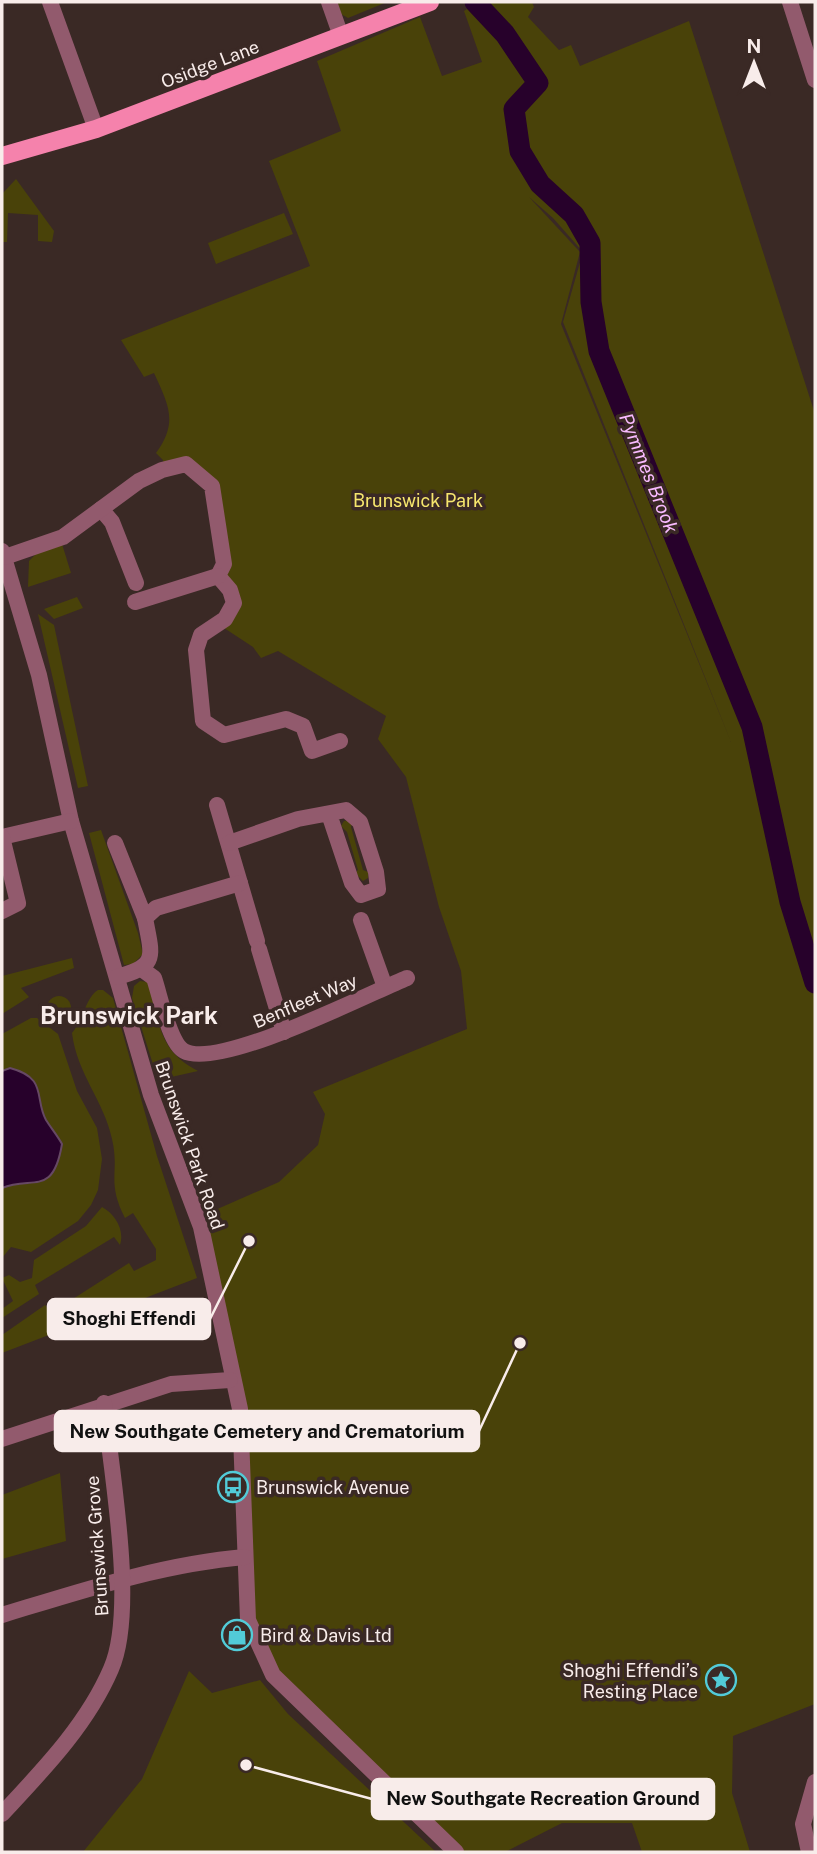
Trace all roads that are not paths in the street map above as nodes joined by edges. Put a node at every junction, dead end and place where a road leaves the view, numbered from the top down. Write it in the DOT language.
graph roads {
  1 [pos="50,2"];
  2 [pos="329,2"];
  3 [pos="430,2"];
  4 [pos="790,2"];
  5 [pos="341,36"];
  6 [pos="815,80"];
  7 [pos="96,129"];
  8 [pos="2,156"];
  9 [pos="101,509"];
  10 [pos="3,554"];
  11 [pos="218,576"];
  12 [pos="136,583"];
  13 [pos="135,602"];
  14 [pos="340,741"];
  15 [pos="218,805"];
  16 [pos="329,814"];
  17 [pos="71,821"];
  18 [pos="2,837"];
  19 [pos="115,843"];
  20 [pos="229,843"];
  21 [pos="240,883"];
  22 [pos="2,911"];
  23 [pos="145,918"];
  24 [pos="361,920"];
  25 [pos="143,971"];
  26 [pos="117,977"];
  27 [pos="407,978"];
  28 [pos="385,987"];
  29 [pos="284,1032"];
  30 [pos="230,1380"];
  31 [pos="104,1404"];
  32 [pos="2,1439"];
  33 [pos="245,1556"];
  34 [pos="122,1580"];
  35 [pos="2,1615"];
  36 [pos="815,1782"];
  37 [pos="2,1814"];
  38 [pos="456,1852"];
  39 [pos="809,1852"];
  1 -- 7 [label="street"];
  2 -- 5 [label="street"];
  3 -- 5 [label="main road, Osidge Lane"];
  4 -- 6 [label="street"];
  5 -- 7 [label="main road, Osidge Lane"];
  7 -- 8 [label="main road, Osidge Lane"];
  9 -- 10 [label="street"];
  9 -- 11 [label="street"];
  9 -- 12 [label="street"];
  10 -- 17 [label="street, Brunswick Park Road"];
  11 -- 13 [label="street"];
  11 -- 14 [label="street"];
  15 -- 20 [label="street"];
  16 -- 16 [label="street"];
  16 -- 20 [label="street"];
  17 -- 18 [label="street"];
  17 -- 26 [label="street, Brunswick Park Road"];
  18 -- 22 [label="street"];
  19 -- 23 [label="street"];
  20 -- 21 [label="street"];
  21 -- 23 [label="street"];
  21 -- 29 [label="street"];
  23 -- 25 [label="street"];
  24 -- 28 [label="street"];
  25 -- 26 [label="street"];
  25 -- 29 [label="street, Benfleet Way"];
  26 -- 33 [label="street, Brunswick Park Road"];
  27 -- 28 [label="street, Benfleet Way"];
  28 -- 29 [label="street, Benfleet Way"];
  30 -- 31 [label="street"];
  31 -- 32 [label="street"];
  31 -- 34 [label="street, Brunswick Grove"];
  33 -- 34 [label="street"];
  33 -- 38 [label="street, Brunswick Park Road"];
  34 -- 35 [label="street"];
  34 -- 37 [label="street, Brunswick Grove"];
  36 -- 39 [label="street"];
}
